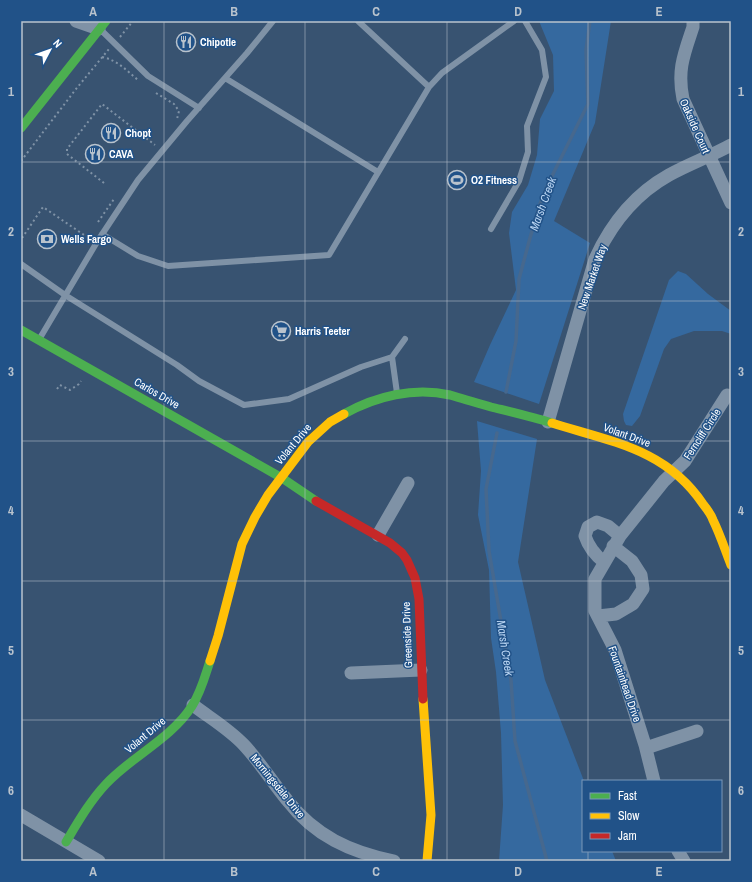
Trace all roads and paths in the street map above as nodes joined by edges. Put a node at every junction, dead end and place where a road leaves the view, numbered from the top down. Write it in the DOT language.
graph roads {
  1 [pos="76,21"];
  2 [pos="133,21"];
  3 [pos="273,21"];
  4 [pos="358,21"];
  5 [pos="514,21"];
  6 [pos="525,21"];
  7 [pos="693,21"];
  8 [pos="99,24"];
  9 [pos="126,30"];
  10 [pos="225,78"];
  11 [pos="140,81"];
  12 [pos="429,87"];
  13 [pos="156,93"];
  14 [pos="199,108"];
  15 [pos="173,124"];
  16 [pos="21,128"];
  17 [pos="158,142"];
  18 [pos="731,146"];
  19 [pos="708,156"];
  20 [pos="21,161"];
  21 [pos="378,172"];
  22 [pos="104,183"];
  23 [pos="114,198"];
  24 [pos="731,203"];
  25 [pos="98,222"];
  26 [pos="491,229"];
  27 [pos="102,234"];
  28 [pos="86,236"];
  29 [pos="22,238"];
  30 [pos="21,264"];
  31 [pos="65,295"];
  32 [pos="21,330"];
  33 [pos="405,339"];
  34 [pos="39,340"];
  35 [pos="392,357"];
  36 [pos="82,380"];
  37 [pos="57,389"];
  38 [pos="398,394"];
  39 [pos="727,395"];
  40 [pos="548,422"];
  41 [pos="674,471"];
  42 [pos="282,478"];
  43 [pos="408,483"];
  44 [pos="378,535"];
  45 [pos="616,541"];
  46 [pos="604,562"];
  47 [pos="731,565"];
  48 [pos="598,616"];
  49 [pos="421,670"];
  50 [pos="351,672"];
  51 [pos="193,705"];
  52 [pos="697,731"];
  53 [pos="646,748"];
  54 [pos="654,780"];
  55 [pos="21,815"];
  56 [pos="66,842"];
  57 [pos="679,852"];
  58 [pos="99,861"];
  59 [pos="394,861"];
  60 [pos="427,861"];
  61 [pos="684,861"];
  1 -- 8 [label="street"];
  2 -- 9 [label="path"];
  3 -- 10 [label="lane"];
  4 -- 12 [label="lane"];
  5 -- 12 [label="lane"];
  6 -- 26 [label="lane"];
  7 -- 19 [label="street, Oakside Court"];
  8 -- 14 [label="lane"];
  8 -- 16 [label="street"];
  10 -- 14 [label="lane"];
  10 -- 21 [label="lane"];
  11 -- 20 [label="path"];
  12 -- 21 [label="lane"];
  13 -- 15 [label="path"];
  14 -- 27 [label="lane"];
  17 -- 22 [label="path"];
  18 -- 19 [label="street, New Market Way"];
  19 -- 24 [label="street, Oakside Court"];
  19 -- 40 [label="street, New Market Way"];
  21 -- 27 [label="lane"];
  23 -- 25 [label="path"];
  27 -- 31 [label="lane"];
  28 -- 29 [label="path"];
  30 -- 31 [label="lane"];
  31 -- 34 [label="lane"];
  31 -- 35 [label="lane"];
  32 -- 34 [label="street, Carlos Drive"];
  33 -- 35 [label="lane"];
  34 -- 42 [label="street, Carlos Drive"];
  35 -- 38 [label="lane"];
  36 -- 37 [label="path"];
  38 -- 40 [label="street, Volant Drive"];
  38 -- 42 [label="street, Volant Drive"];
  39 -- 41 [label="street, Ferncliff Circle"];
  40 -- 41 [label="street, Volant Drive"];
  41 -- 45 [label="street, Fountainhead Drive"];
  41 -- 47 [label="street, Volant Drive"];
  42 -- 44 [label="street, Greenside Drive"];
  42 -- 51 [label="street, Volant Drive"];
  43 -- 44 [label="street"];
  44 -- 49 [label="street, Greenside Drive"];
  45 -- 46 [label="street, Fountainhead Drive"];
  45 -- 46 [label="street"];
  45 -- 48 [label="street"];
  46 -- 48 [label="street, Fountainhead Drive"];
  48 -- 53 [label="street, Fountainhead Drive"];
  49 -- 50 [label="street"];
  49 -- 60 [label="street, Greenside Drive"];
  51 -- 56 [label="street, Volant Drive"];
  51 -- 59 [label="street, Morningsdale Drive"];
  52 -- 53 [label="street"];
  53 -- 54 [label="street, Fountainhead Drive"];
  55 -- 56 [label="street"];
  56 -- 58 [label="street"];
  57 -- 61 [label="street"];
}
